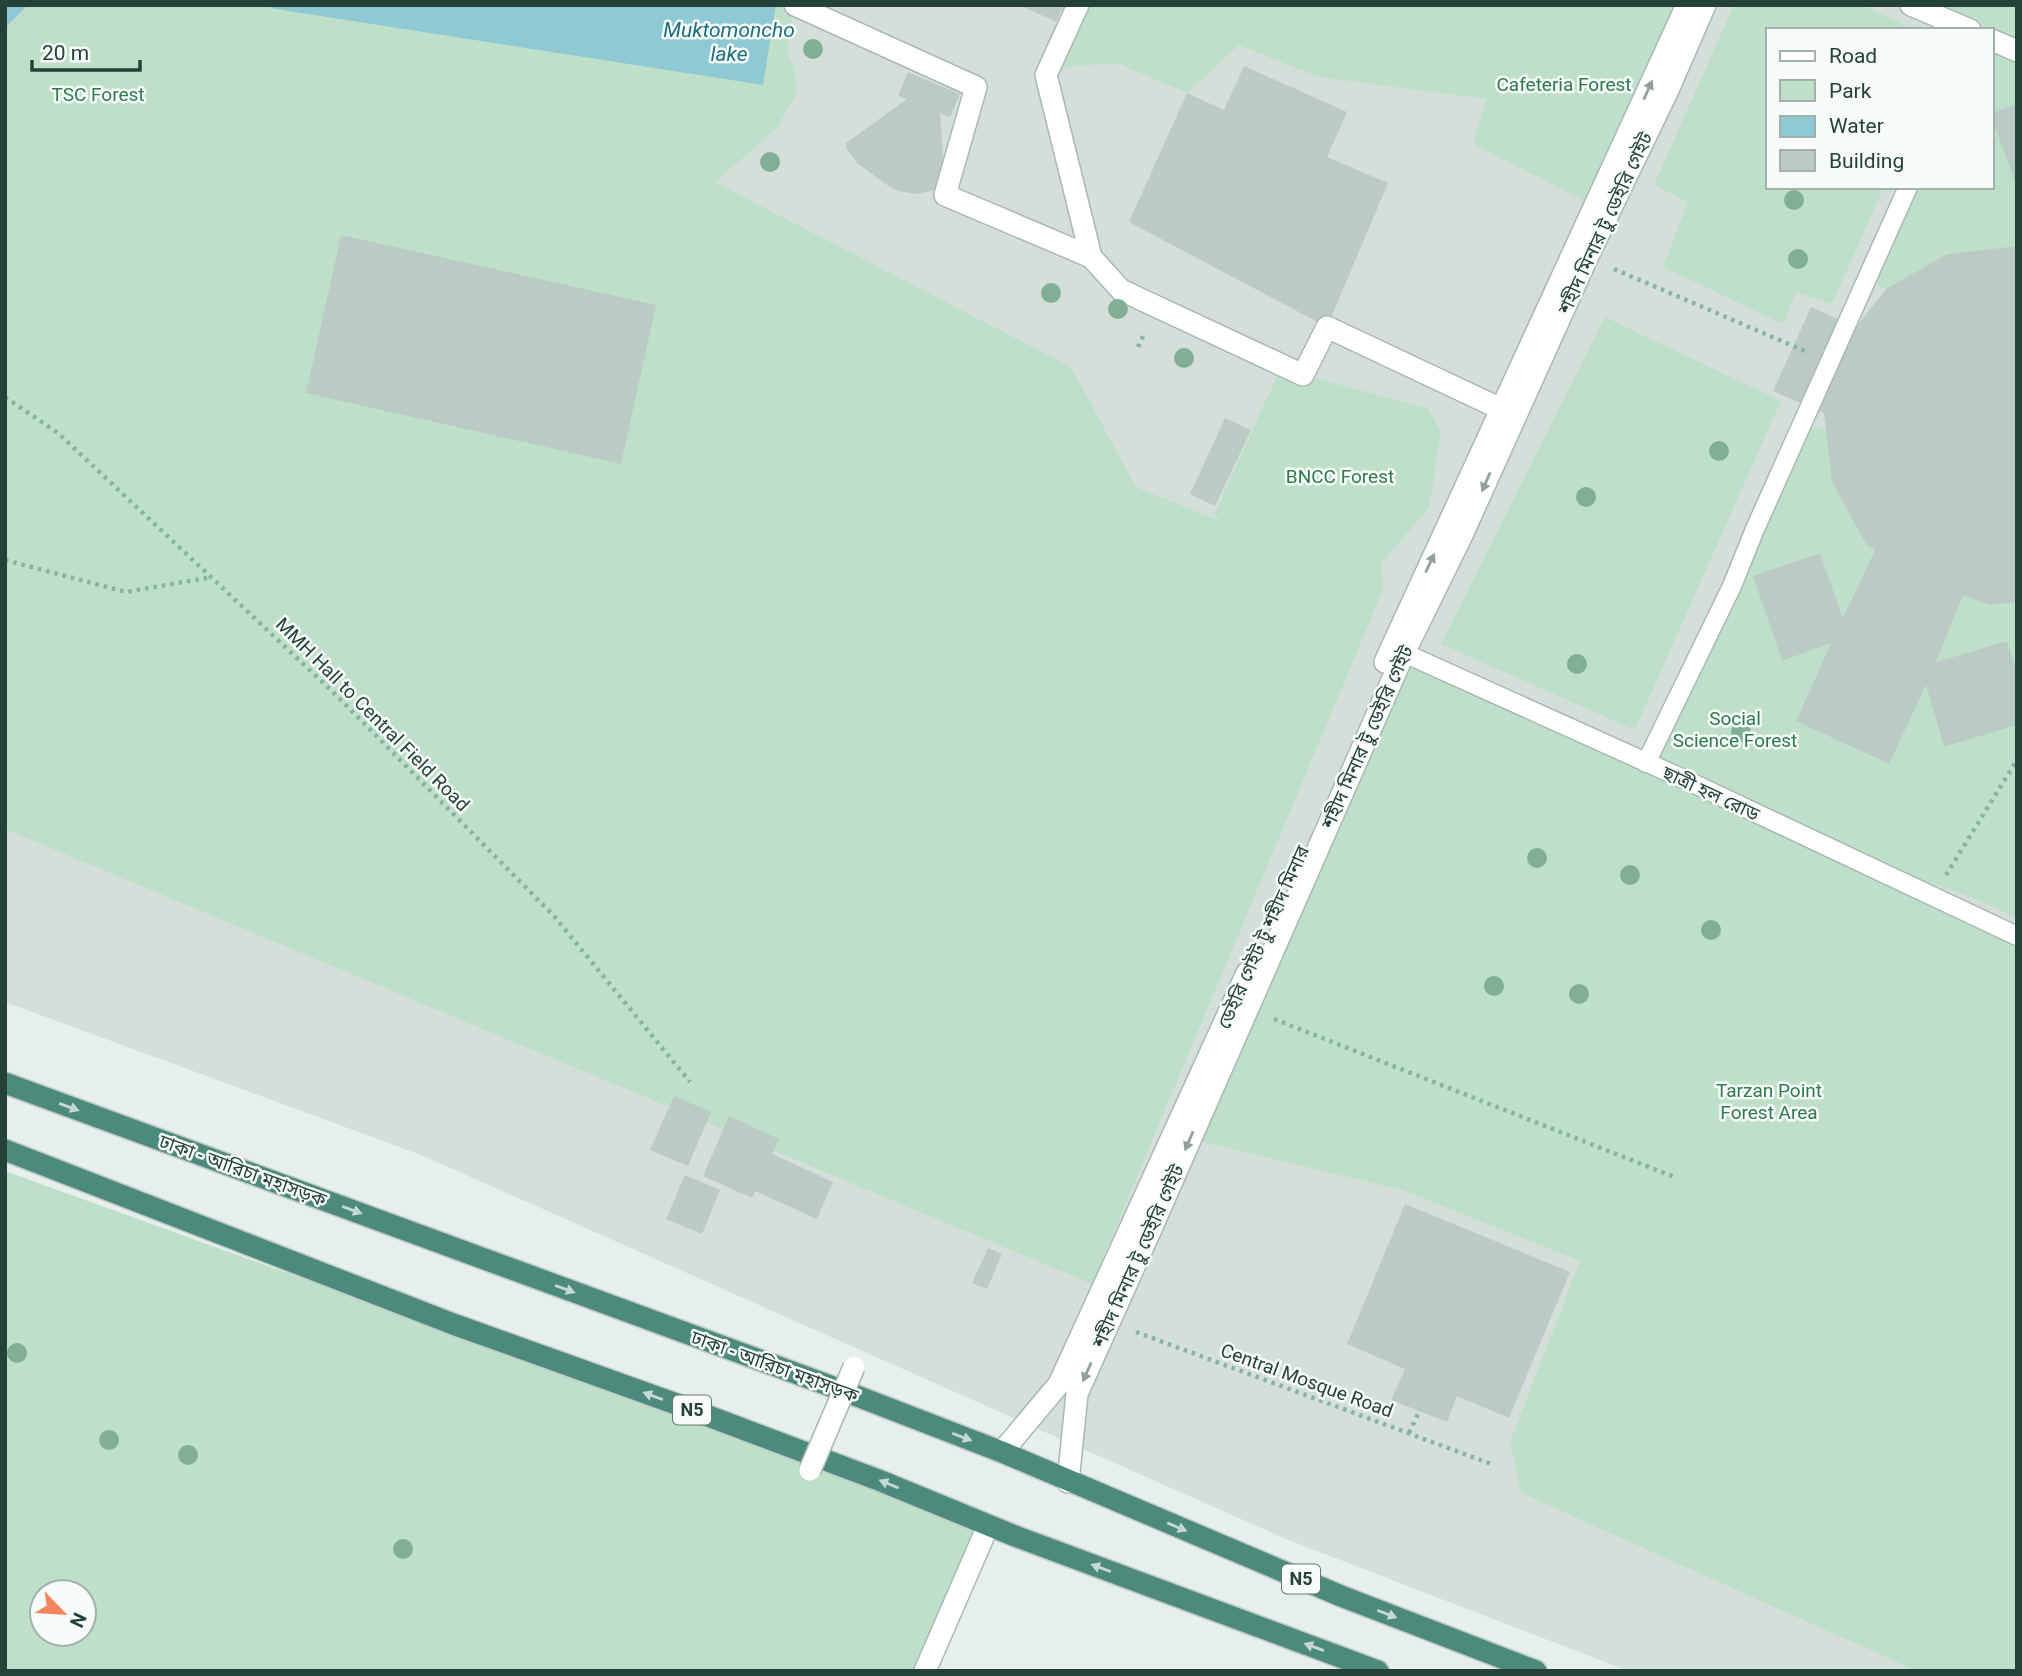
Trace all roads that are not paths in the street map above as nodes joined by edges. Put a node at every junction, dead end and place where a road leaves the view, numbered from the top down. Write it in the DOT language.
graph roads {
  1 [pos="794,5"];
  2 [pos="1078,5"];
  3 [pos="1687,5"];
  4 [pos="1704,5"];
  5 [pos="1912,5"];
  6 [pos="1965,28"];
  7 [pos="1994,41"];
  8 [pos="2017,51"];
  9 [pos="1907,189"];
  10 [pos="1091,257"];
  11 [pos="1578,261"];
  12 [pos="1507,414"];
  13 [pos="1398,650"];
  14 [pos="1646,762"];
  15 [pos="2017,936"];
  16 [pos="5,1083"];
  17 [pos="5,1150"];
  18 [pos="854,1367"];
  19 [pos="844,1391"];
  20 [pos="1002,1452"];
  21 [pos="810,1470"];
  22 [pos="1069,1482"];
  23 [pos="988,1525"];
  24 [pos="925,1671"];
  25 [pos="1378,1671"];
  26 [pos="1536,1671"];
  1 -- 10 [label="street"];
  2 -- 10 [label="street"];
  11 -- 3 [label="street, one-way"];
  4 -- 11 [label="street, শহীদ মিনার টু ডেইরি গেইট"];
  5 -- 6 [label="street"];
  7 -- 8 [label="street"];
  9 -- 14 [label="lane"];
  10 -- 12 [label="street"];
  11 -- 12 [label="street, শহীদ মিনার টু ডেইরি গেইট"];
  12 -- 13 [label="street, ডেইরি গেইট টু শহীদ মিনার"];
  13 -- 14 [label="lane, ছাত্রী হল রোড"];
  13 -- 20 [label="street, ডেইরি গেইট টু শহীদ মিনার"];
  13 -- 22 [label="street, শহীদ মিনার টু ডেইরি গেইট, one-way"];
  14 -- 15 [label="lane, ছাত্রী হল রোড"];
  16 -- 19 [label="highway, ঢাকা - আরিচা মহাসড়ক / N5, one-way"];
  23 -- 17 [label="highway, N5, one-way"];
  18 -- 19 [label="street, bridge"];
  19 -- 20 [label="highway, ঢাকা - আরিচা মহাসড়ক / N5, one-way"];
  19 -- 21 [label="street, bridge"];
  20 -- 22 [label="highway, ঢাকা - আরিচা মহাসড়ক / N5"];
  22 -- 26 [label="highway, ঢাকা - আরিচা মহাসড়ক / N5, one-way"];
  23 -- 24 [label="street"];
  25 -- 23 [label="highway, N5, one-way"];
}
